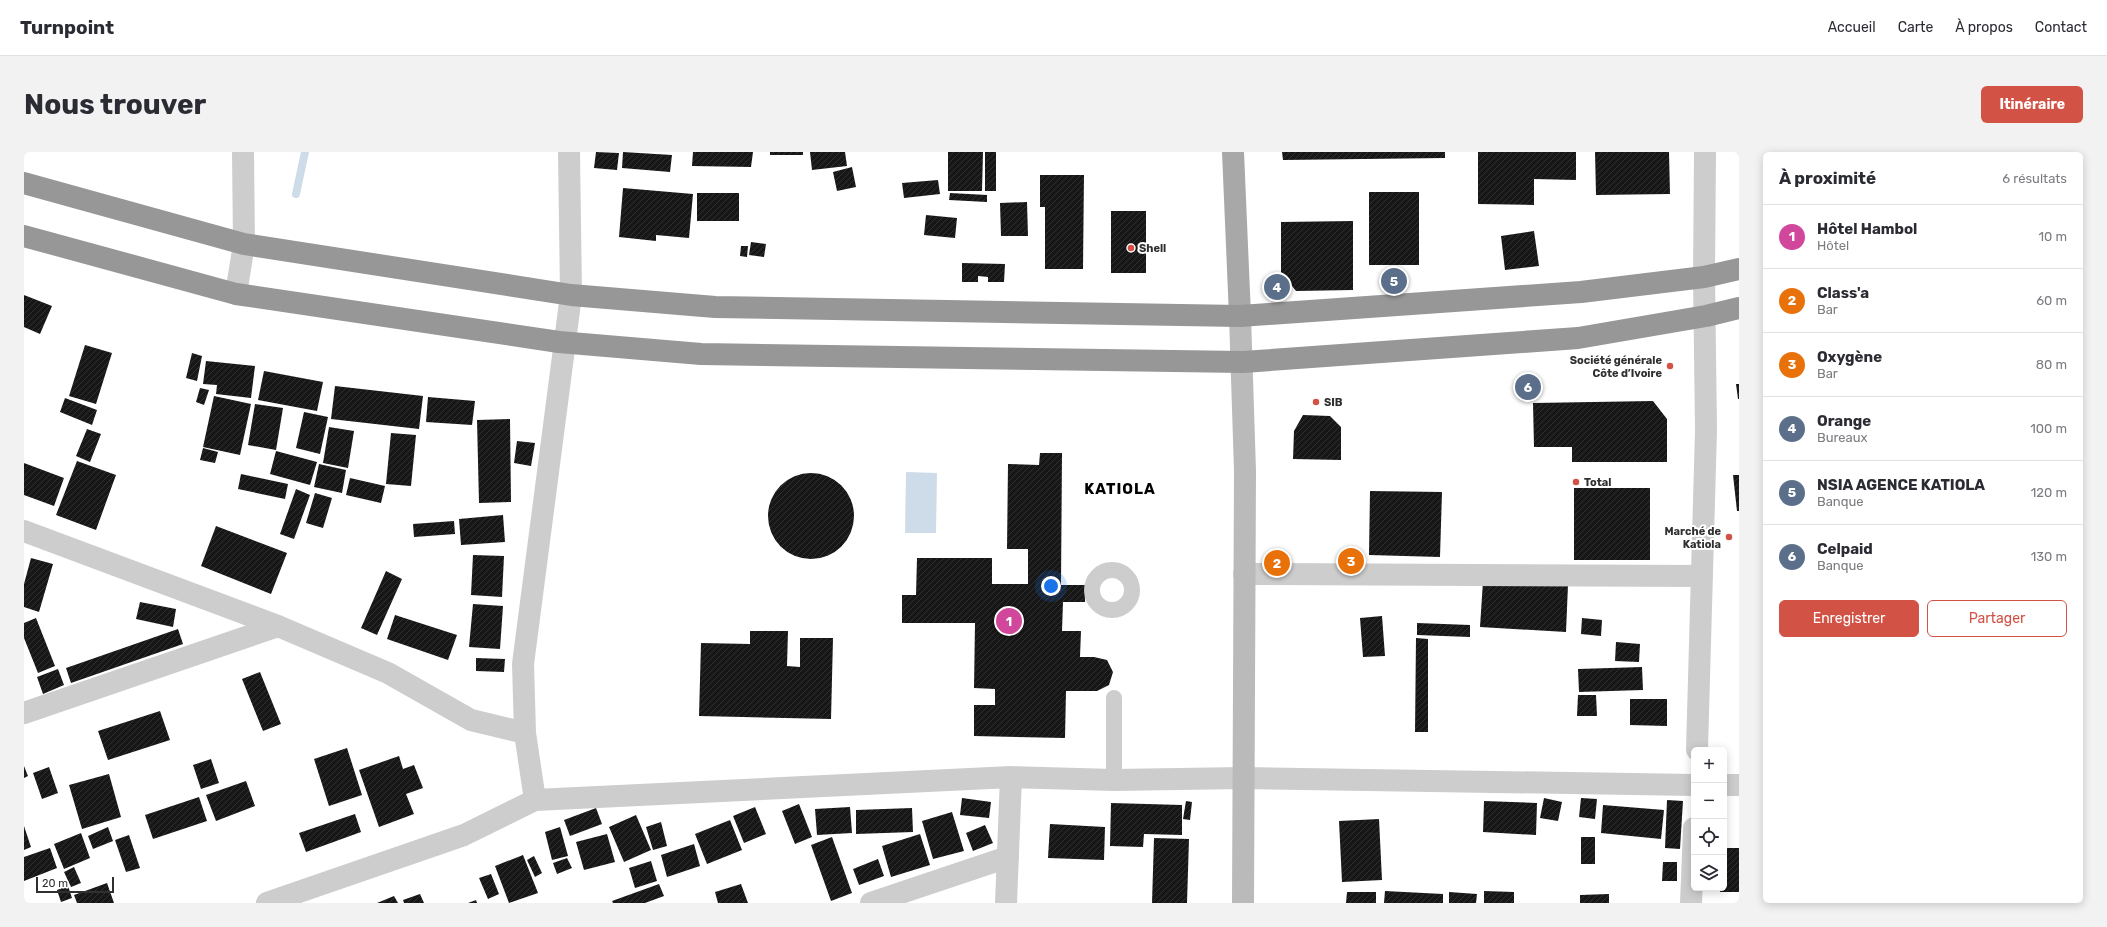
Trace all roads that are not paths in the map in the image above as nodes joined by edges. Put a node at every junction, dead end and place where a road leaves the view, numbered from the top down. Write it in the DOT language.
graph roads {
  1 [pos="243,152"];
  2 [pos="569,152"];
  3 [pos="1234,152"];
  4 [pos="1705,152"];
  5 [pos="24,183"];
  6 [pos="24,236"];
  7 [pos="244,244"];
  8 [pos="1739,269"];
  9 [pos="1704,277"];
  10 [pos="236,294"];
  11 [pos="571,295"];
  12 [pos="1739,308"];
  13 [pos="1240,316"];
  14 [pos="1706,316"];
  15 [pos="564,343"];
  16 [pos="1243,362"];
  17 [pos="24,531"];
  18 [pos="1244,574"];
  19 [pos="1702,576"];
  20 [pos="278,626"];
  21 [pos="1114,698"];
  22 [pos="24,713"];
  23 [pos="525,733"];
  24 [pos="1697,747"];
  25 [pos="1010,777"];
  26 [pos="1243,778"];
  27 [pos="1114,780"];
  28 [pos="1691,785"];
  29 [pos="1727,785"];
  30 [pos="1739,785"];
  31 [pos="535,800"];
  32 [pos="1693,855"];
  33 [pos="1008,857"];
  34 [pos="267,903"];
  35 [pos="870,903"];
  36 [pos="1006,903"];
  37 [pos="1243,903"];
  38 [pos="1691,903"];
  1 -- 7 [label="street"];
  2 -- 11 [label="street"];
  3 -- 13 [label="main road"];
  4 -- 9 [label="street"];
  5 -- 7 [label="highway"];
  6 -- 10 [label="highway"];
  7 -- 10 [label="street"];
  7 -- 11 [label="highway"];
  8 -- 9 [label="highway"];
  9 -- 13 [label="highway"];
  9 -- 14 [label="street"];
  10 -- 15 [label="highway"];
  11 -- 13 [label="highway"];
  11 -- 15 [label="street"];
  12 -- 14 [label="highway"];
  13 -- 16 [label="street"];
  14 -- 16 [label="highway"];
  14 -- 19 [label="street"];
  15 -- 16 [label="highway"];
  15 -- 23 [label="street"];
  16 -- 18 [label="street"];
  17 -- 20 [label="street"];
  18 -- 19 [label="street"];
  18 -- 26 [label="street"];
  19 -- 24 [label="street"];
  20 -- 22 [label="street"];
  20 -- 23 [label="street"];
  21 -- 27 [label="lane"];
  23 -- 31 [label="street"];
  25 -- 27 [label="street"];
  25 -- 31 [label="street"];
  25 -- 33 [label="street"];
  26 -- 27 [label="street"];
  26 -- 28 [label="street"];
  26 -- 37 [label="street"];
  29 -- 30 [label="street"];
  31 -- 34 [label="street"];
  32 -- 38 [label="street"];
  33 -- 35 [label="street"];
  33 -- 36 [label="street"];
}
